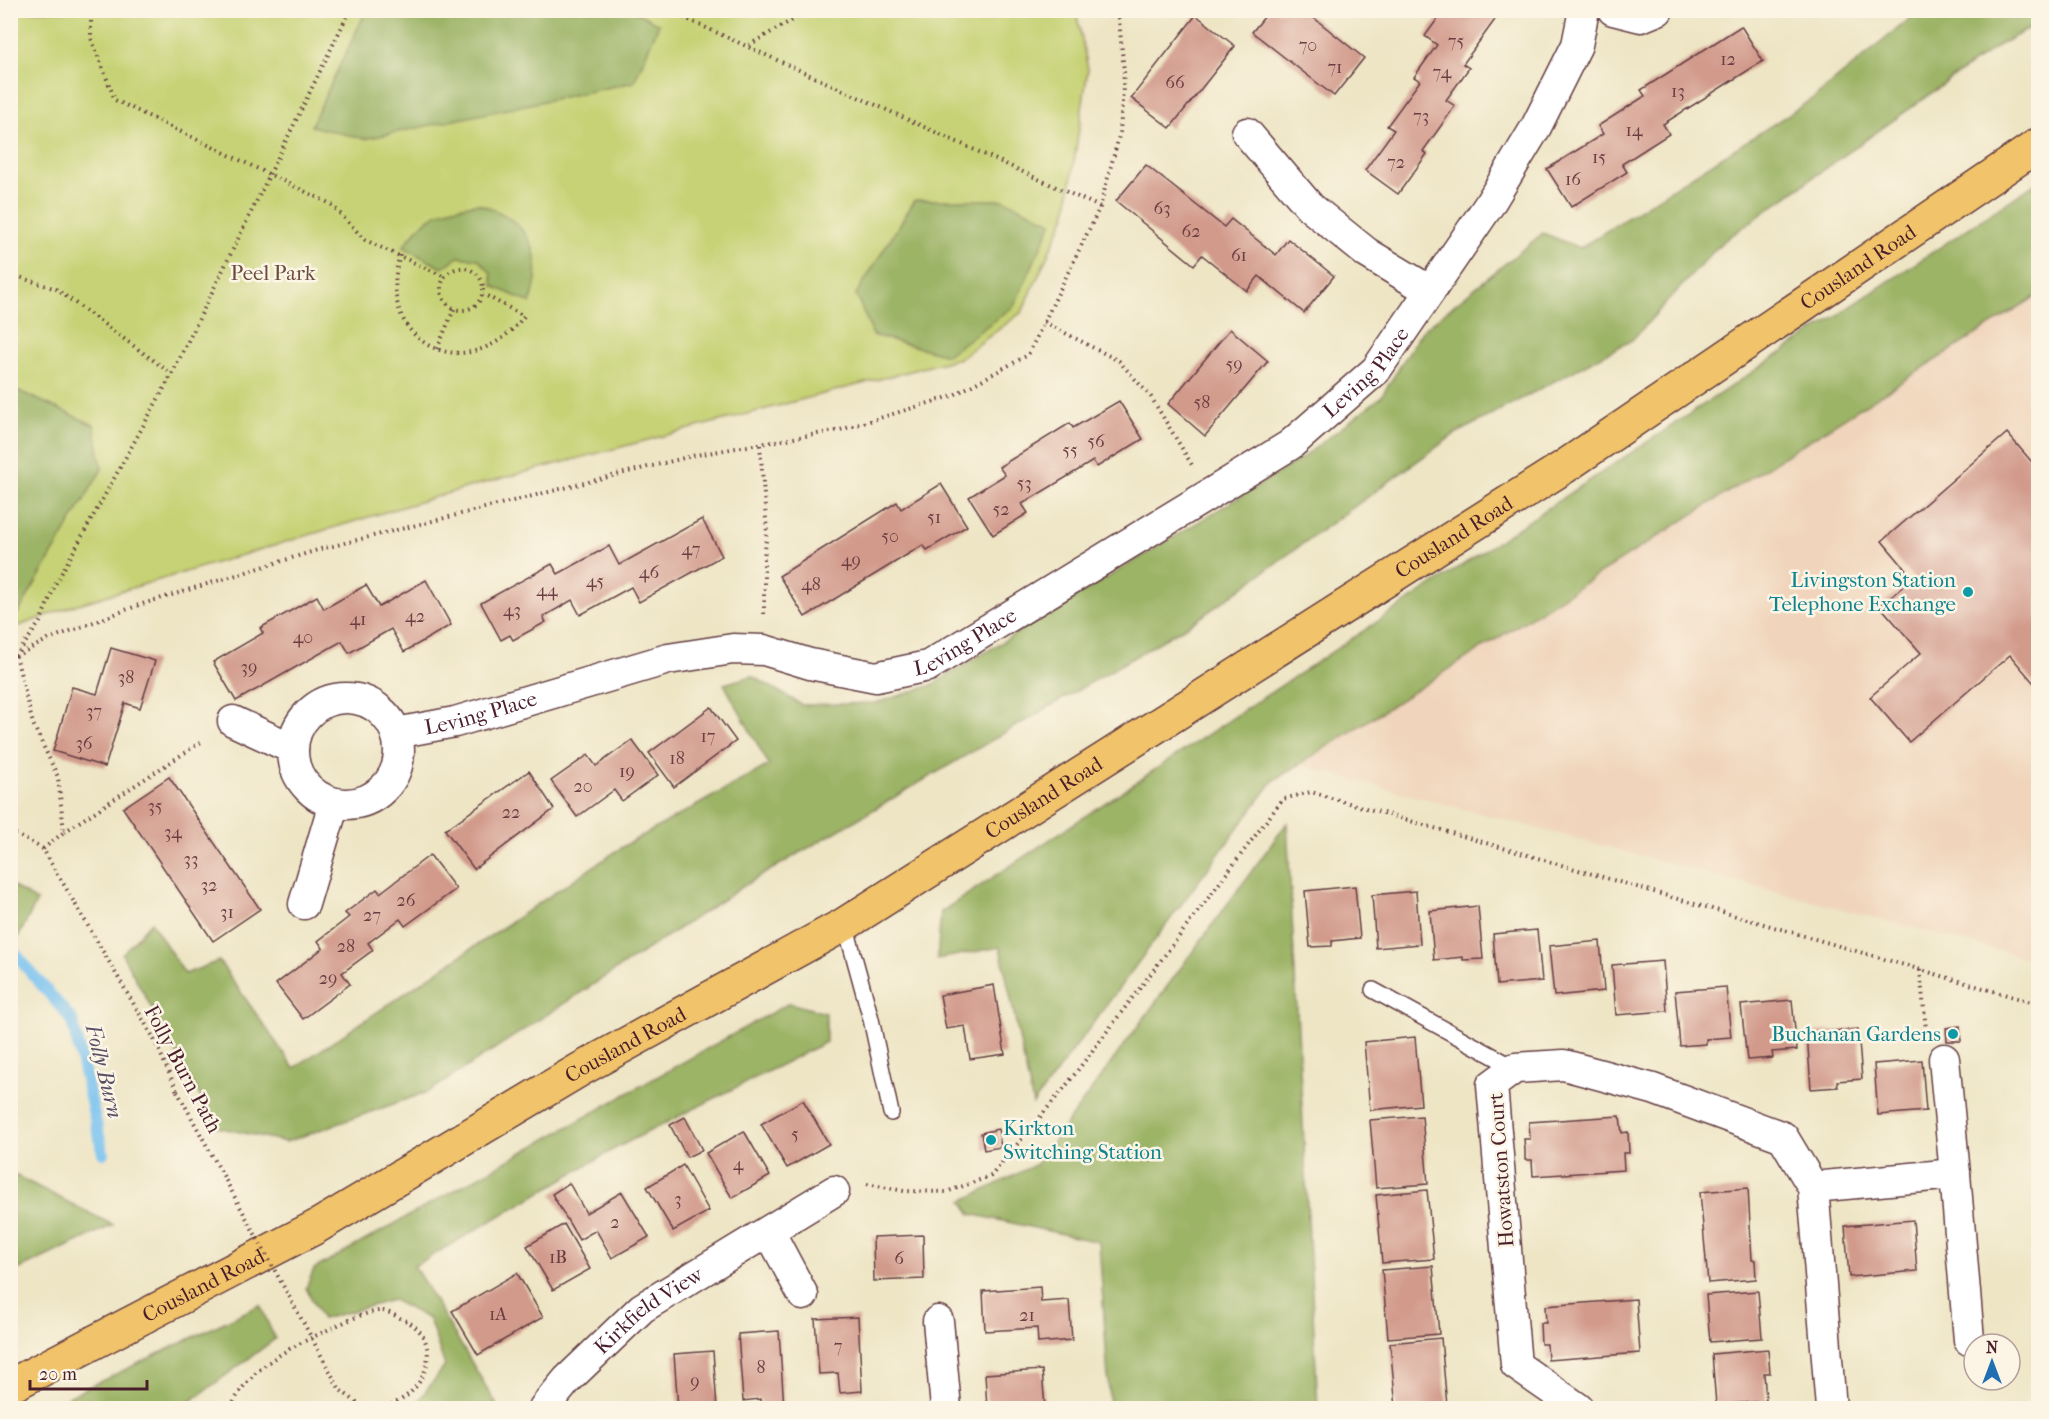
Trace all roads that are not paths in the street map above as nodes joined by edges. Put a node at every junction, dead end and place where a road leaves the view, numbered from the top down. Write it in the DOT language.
graph roads {
  1 [pos="1584,10"];
  2 [pos="1613,10"];
  3 [pos="1658,10"];
  4 [pos="1247,133"];
  5 [pos="2038,145"];
  6 [pos="1430,291"];
  7 [pos="233,721"];
  8 [pos="396,733"];
  9 [pos="293,749"];
  10 [pos="334,803"];
  11 [pos="304,904"];
  12 [pos="845,924"];
  13 [pos="1373,990"];
  14 [pos="1944,1059"];
  15 [pos="1515,1068"];
  16 [pos="891,1113"];
  17 [pos="1955,1174"];
  18 [pos="1813,1187"];
  19 [pos="834,1191"];
  20 [pos="769,1231"];
  21 [pos="803,1295"];
  22 [pos="938,1321"];
  23 [pos="1968,1332"];
  24 [pos="10,1386"];
  25 [pos="544,1408"];
  26 [pos="946,1408"];
  27 [pos="1578,1408"];
  28 [pos="1831,1408"];
  1 -- 6 [label="street, Leving Place"];
  2 -- 3 [label="street"];
  4 -- 6 [label="street"];
  5 -- 12 [label="main road, Cousland Road"];
  6 -- 8 [label="street, Leving Place"];
  7 -- 9 [label="street"];
  8 -- 9 [label="street, Leving Place"];
  8 -- 10 [label="street, Leving Place"];
  9 -- 10 [label="street"];
  10 -- 11 [label="street"];
  12 -- 16 [label="lane"];
  12 -- 24 [label="main road, Cousland Road"];
  13 -- 15 [label="lane"];
  14 -- 17 [label="street"];
  15 -- 18 [label="street, Howatston Court"];
  15 -- 27 [label="street, Howatston Court"];
  17 -- 18 [label="street"];
  17 -- 23 [label="street"];
  18 -- 28 [label="street, Howatston Court"];
  19 -- 20 [label="street, Kirkfield View"];
  20 -- 21 [label="street"];
  20 -- 25 [label="street, Kirkfield View"];
  22 -- 26 [label="street"];
}
